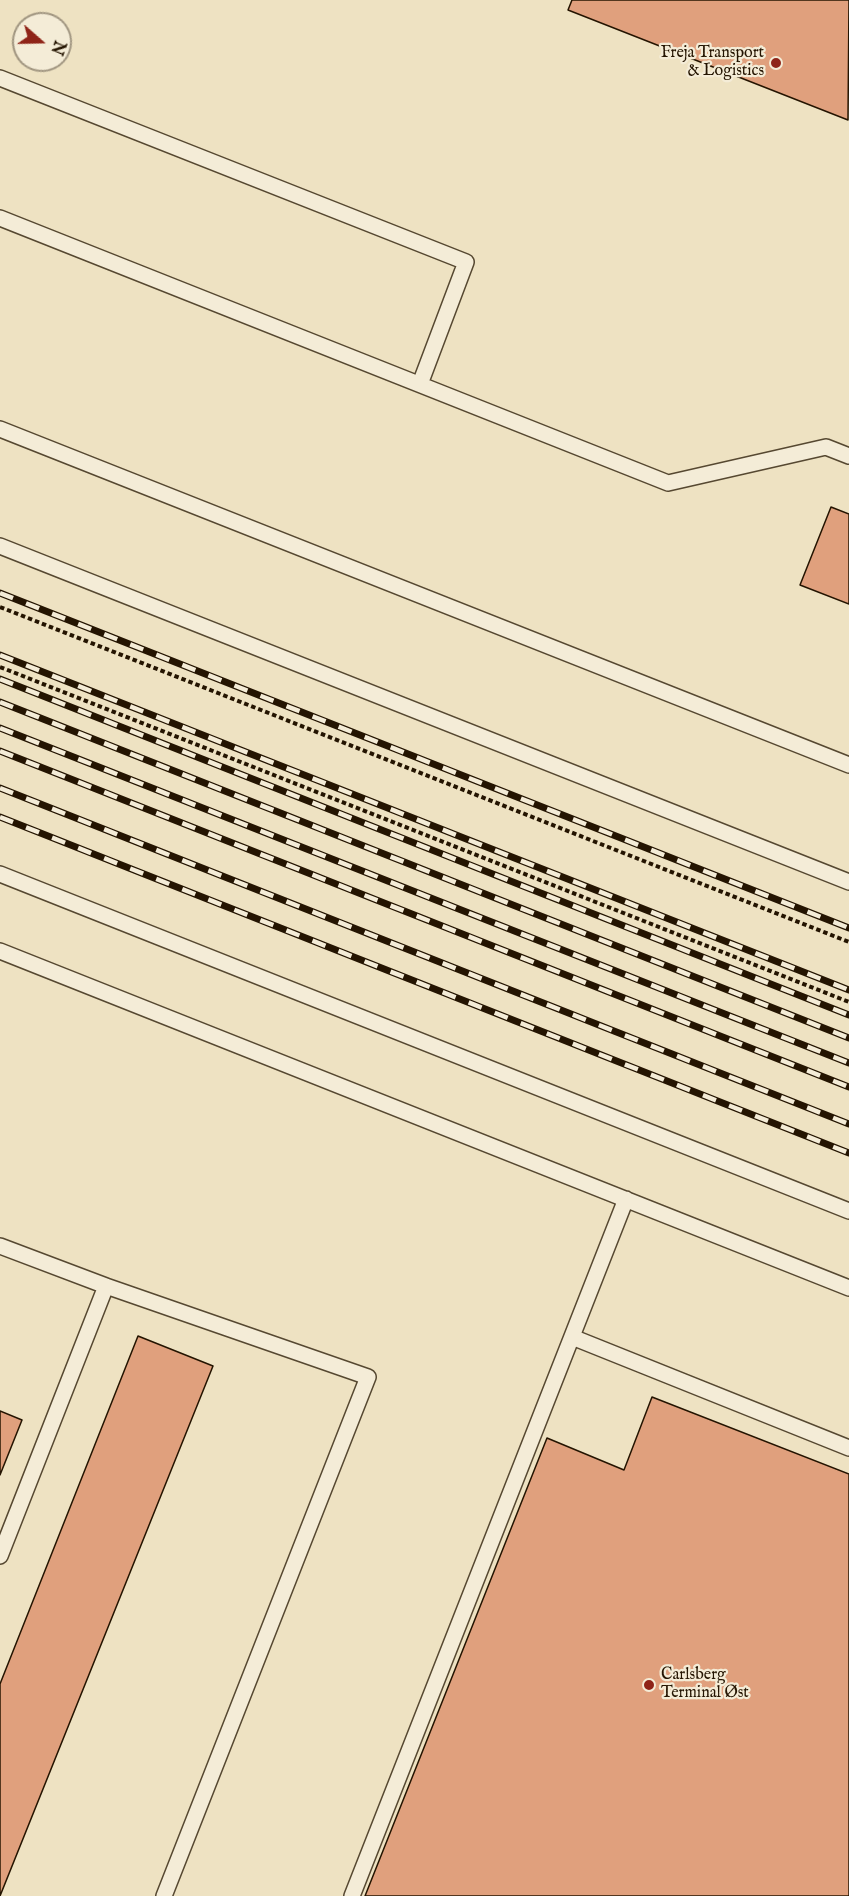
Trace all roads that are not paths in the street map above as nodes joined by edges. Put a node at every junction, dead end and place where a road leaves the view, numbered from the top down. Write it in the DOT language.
graph roads {
  1 [pos="0,78"];
  2 [pos="0,218"];
  3 [pos="420,384"];
  4 [pos="0,429"];
  5 [pos="849,456"];
  6 [pos="0,546"];
  7 [pos="849,765"];
  8 [pos="0,874"];
  9 [pos="849,882"];
  10 [pos="0,951"];
  11 [pos="626,1199"];
  12 [pos="849,1211"];
  13 [pos="0,1246"];
  14 [pos="106,1286"];
  15 [pos="849,1288"];
  16 [pos="572,1337"];
  17 [pos="849,1448"];
  18 [pos="0,1556"];
  19 [pos="164,1896"];
  20 [pos="352,1896"];
  1 -- 3 [label="lane"];
  2 -- 3 [label="lane"];
  3 -- 5 [label="lane"];
  4 -- 7 [label="lane"];
  6 -- 9 [label="lane"];
  8 -- 12 [label="lane"];
  10 -- 11 [label="lane"];
  11 -- 15 [label="lane"];
  11 -- 16 [label="lane"];
  13 -- 14 [label="lane"];
  14 -- 18 [label="lane"];
  14 -- 19 [label="lane"];
  16 -- 17 [label="lane"];
  16 -- 20 [label="lane"];
}
